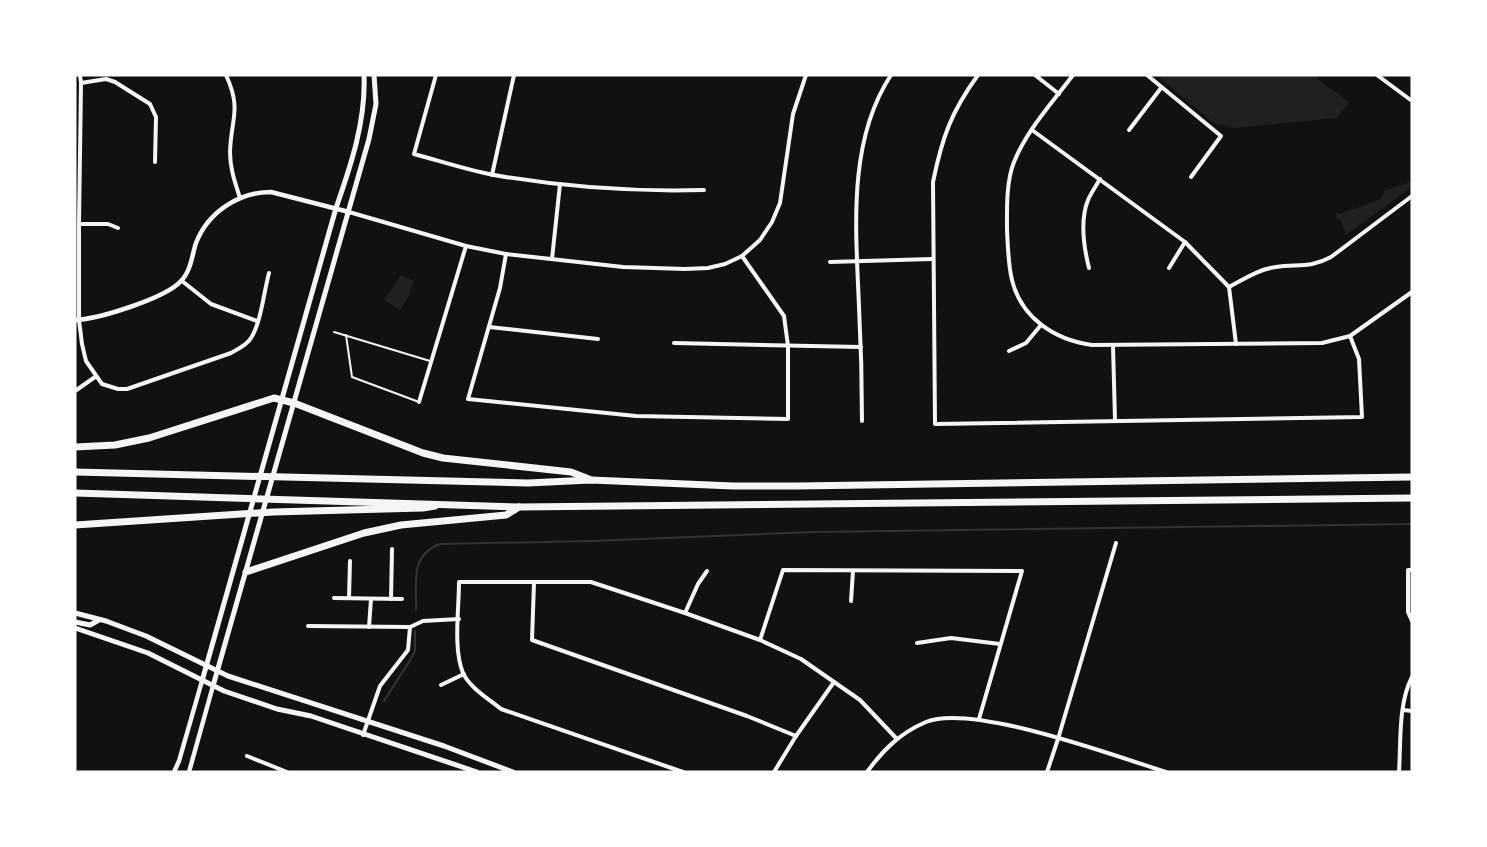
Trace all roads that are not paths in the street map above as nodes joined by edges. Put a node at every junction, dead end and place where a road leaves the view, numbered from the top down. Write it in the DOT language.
graph roads {
  1 [pos="80,75"];
  2 [pos="225,75"];
  3 [pos="364,75"];
  4 [pos="374,75"];
  5 [pos="436,75"];
  6 [pos="514,75"];
  7 [pos="806,75"];
  8 [pos="891,75"];
  9 [pos="978,75"];
  10 [pos="1035,75"];
  11 [pos="1073,75"];
  12 [pos="1147,75"];
  13 [pos="1377,75"];
  14 [pos="81,83"];
  15 [pos="1161,88"];
  16 [pos="1059,94"];
  17 [pos="1412,101"];
  18 [pos="1032,130"];
  19 [pos="1129,130"];
  20 [pos="155,162"];
  21 [pos="492,175"];
  22 [pos="1191,177"];
  23 [pos="1100,179"];
  24 [pos="560,184"];
  25 [pos="704,190"];
  26 [pos="1412,196"];
  27 [pos="240,198"];
  28 [pos="336,208"];
  29 [pos="349,212"];
  30 [pos="79,224"];
  31 [pos="118,228"];
  32 [pos="1185,242"];
  33 [pos="466,246"];
  34 [pos="506,254"];
  35 [pos="742,256"];
  36 [pos="552,259"];
  37 [pos="932,259"];
  38 [pos="830,262"];
  39 [pos="858,262"];
  40 [pos="1089,268"];
  41 [pos="1169,268"];
  42 [pos="269,273"];
  43 [pos="182,281"];
  44 [pos="1229,287"];
  45 [pos="1412,292"];
  46 [pos="77,320"];
  47 [pos="257,321"];
  48 [pos="1041,324"];
  49 [pos="489,327"];
  50 [pos="334,332"];
  51 [pos="346,335"];
  52 [pos="1350,336"];
  53 [pos="598,339"];
  54 [pos="674,342"];
  55 [pos="1236,344"];
  56 [pos="788,346"];
  57 [pos="1113,346"];
  58 [pos="861,347"];
  59 [pos="1009,351"];
  60 [pos="430,361"];
  61 [pos="95,377"];
  62 [pos="75,391"];
  63 [pos="282,400"];
  64 [pos="419,402"];
  65 [pos="294,404"];
  66 [pos="1115,420"];
  67 [pos="862,421"];
  68 [pos="75,447"];
  69 [pos="75,472"];
  70 [pos="1412,477"];
  71 [pos="591,480"];
  72 [pos="75,493"];
  73 [pos="1412,498"];
  74 [pos="448,503"];
  75 [pos="519,507"];
  76 [pos="75,525"];
  77 [pos="1116,543"];
  78 [pos="392,549"];
  79 [pos="350,561"];
  80 [pos="1412,570"];
  81 [pos="707,571"];
  82 [pos="853,571"];
  83 [pos="246,572"];
  84 [pos="534,583"];
  85 [pos="334,598"];
  86 [pos="349,598"];
  87 [pos="371,599"];
  88 [pos="391,599"];
  89 [pos="402,599"];
  90 [pos="851,601"];
  91 [pos="75,613"];
  92 [pos="685,613"];
  93 [pos="99,619"];
  94 [pos="459,619"];
  95 [pos="1412,621"];
  96 [pos="75,622"];
  97 [pos="308,626"];
  98 [pos="369,627"];
  99 [pos="410,627"];
  100 [pos="75,628"];
  101 [pos="760,640"];
  102 [pos="917,643"];
  103 [pos="1000,644"];
  104 [pos="206,667"];
  105 [pos="218,672"];
  106 [pos="464,674"];
  107 [pos="1412,677"];
  108 [pos="202,681"];
  109 [pos="834,682"];
  110 [pos="441,685"];
  111 [pos="213,686"];
  112 [pos="1403,710"];
  113 [pos="1412,711"];
  114 [pos="979,719"];
  115 [pos="368,721"];
  116 [pos="363,735"];
  117 [pos="796,736"];
  118 [pos="896,738"];
  119 [pos="1059,739"];
  120 [pos="247,756"];
  121 [pos="174,772"];
  122 [pos="189,772"];
  123 [pos="287,772"];
  124 [pos="477,772"];
  125 [pos="513,772"];
  126 [pos="683,772"];
  127 [pos="774,772"];
  128 [pos="867,772"];
  129 [pos="1047,772"];
  130 [pos="1166,772"];
  131 [pos="1400,772"];
  1 -- 14 [label="street"];
  2 -- 27 [label="street"];
  3 -- 28 [label="main road"];
  4 -- 29 [label="main road"];
  5 -- 21 [label="street"];
  6 -- 21 [label="street"];
  7 -- 35 [label="street"];
  8 -- 39 [label="street"];
  9 -- 37 [label="street"];
  10 -- 16 [label="street"];
  11 -- 16 [label="street"];
  12 -- 15 [label="street"];
  13 -- 17 [label="street"];
  14 -- 20 [label="street"];
  14 -- 30 [label="street"];
  15 -- 19 [label="street"];
  15 -- 22 [label="street"];
  16 -- 18 [label="street"];
  18 -- 23 [label="street"];
  18 -- 48 [label="street"];
  21 -- 24 [label="street"];
  23 -- 32 [label="street"];
  23 -- 40 [label="street"];
  24 -- 25 [label="street"];
  24 -- 36 [label="street"];
  26 -- 44 [label="street"];
  27 -- 28 [label="street"];
  27 -- 43 [label="street"];
  28 -- 29 [label="street"];
  28 -- 63 [label="main road"];
  29 -- 33 [label="street"];
  29 -- 65 [label="main road"];
  30 -- 31 [label="street"];
  30 -- 46 [label="street"];
  32 -- 41 [label="street"];
  32 -- 44 [label="street"];
  33 -- 34 [label="street"];
  33 -- 60 [label="street"];
  34 -- 36 [label="street"];
  34 -- 49 [label="street"];
  35 -- 36 [label="street"];
  35 -- 56 [label="street"];
  37 -- 39 [label="street"];
  37 -- 66 [label="street"];
  38 -- 39 [label="street"];
  39 -- 58 [label="street"];
  42 -- 47 [label="street"];
  43 -- 46 [label="street"];
  43 -- 47 [label="street"];
  44 -- 55 [label="street"];
  45 -- 52 [label="street"];
  46 -- 61 [label="street"];
  47 -- 61 [label="street"];
  48 -- 57 [label="street"];
  48 -- 59 [label="street"];
  49 -- 53 [label="street"];
  49 -- 56 [label="street"];
  50 -- 51 [label="lane"];
  51 -- 60 [label="lane"];
  51 -- 64 [label="lane"];
  52 -- 55 [label="street"];
  52 -- 66 [label="street"];
  54 -- 56 [label="street"];
  55 -- 57 [label="street"];
  56 -- 58 [label="street"];
  57 -- 66 [label="street"];
  58 -- 67 [label="street"];
  60 -- 64 [label="street"];
  61 -- 62 [label="street"];
  63 -- 65 [label="highway"];
  63 -- 68 [label="highway"];
  63 -- 104 [label="main road"];
  65 -- 71 [label="highway"];
  65 -- 83 [label="main road"];
  69 -- 71 [label="highway"];
  70 -- 71 [label="highway"];
  72 -- 74 [label="highway"];
  73 -- 75 [label="highway"];
  74 -- 75 [label="highway"];
  74 -- 76 [label="highway"];
  75 -- 83 [label="highway"];
  77 -- 119 [label="street"];
  78 -- 88 [label="street"];
  79 -- 86 [label="street"];
  80 -- 95 [label="street"];
  81 -- 92 [label="street"];
  82 -- 90 [label="street"];
  82 -- 101 [label="street"];
  82 -- 103 [label="street"];
  83 -- 105 [label="main road"];
  84 -- 92 [label="street"];
  84 -- 94 [label="street"];
  84 -- 117 [label="street"];
  85 -- 86 [label="street"];
  86 -- 87 [label="street"];
  87 -- 88 [label="street"];
  87 -- 98 [label="street"];
  88 -- 89 [label="street"];
  91 -- 93 [label="main road"];
  92 -- 101 [label="street"];
  93 -- 96 [label="main road"];
  93 -- 104 [label="main road"];
  94 -- 99 [label="street"];
  94 -- 106 [label="street"];
  97 -- 98 [label="street"];
  98 -- 99 [label="street"];
  99 -- 115 [label="street"];
  100 -- 108 [label="main road"];
  101 -- 109 [label="street"];
  102 -- 103 [label="street"];
  103 -- 114 [label="street"];
  104 -- 105 [label="main road"];
  104 -- 108 [label="main road"];
  105 -- 111 [label="main road"];
  105 -- 115 [label="main road"];
  106 -- 110 [label="street"];
  106 -- 126 [label="street"];
  107 -- 112 [label="street"];
  108 -- 111 [label="main road"];
  108 -- 121 [label="street"];
  109 -- 117 [label="street"];
  109 -- 118 [label="street"];
  111 -- 116 [label="main road"];
  111 -- 122 [label="street"];
  112 -- 113 [label="street"];
  112 -- 131 [label="street"];
  114 -- 118 [label="street"];
  114 -- 119 [label="street"];
  115 -- 116 [label="street"];
  115 -- 125 [label="main road"];
  116 -- 124 [label="main road"];
  117 -- 127 [label="street"];
  118 -- 128 [label="street"];
  119 -- 129 [label="street"];
  119 -- 130 [label="street"];
  120 -- 123 [label="street"];
}
